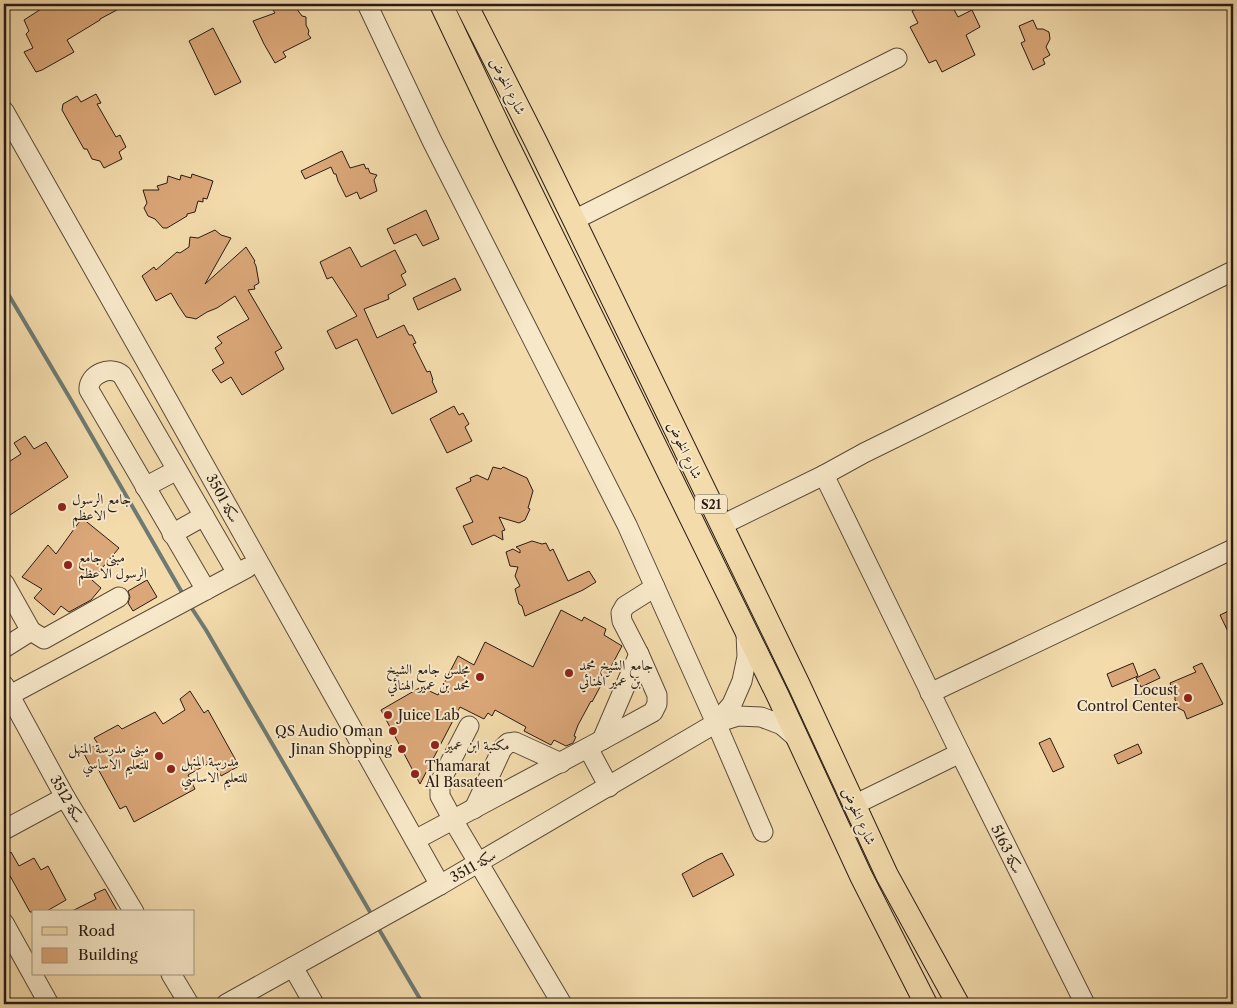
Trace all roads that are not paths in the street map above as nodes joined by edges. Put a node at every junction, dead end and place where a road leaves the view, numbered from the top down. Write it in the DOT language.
graph roads {
  1 [pos="367,4"];
  2 [pos="441,4"];
  3 [pos="466,4"];
  4 [pos="897,58"];
  5 [pos="4,111"];
  6 [pos="574,220"];
  7 [pos="1233,271"];
  8 [pos="176,470"];
  9 [pos="824,475"];
  10 [pos="145,487"];
  11 [pos="204,516"];
  12 [pos="722,525"];
  13 [pos="172,534"];
  14 [pos="1233,550"];
  15 [pos="259,562"];
  16 [pos="237,573"];
  17 [pos="4,583"];
  18 [pos="655,587"];
  19 [pos="206,590"];
  20 [pos="119,597"];
  21 [pos="31,632"];
  22 [pos="746,632"];
  23 [pos="4,648"];
  24 [pos="638,654"];
  25 [pos="7,689"];
  26 [pos="930,693"];
  27 [pos="716,723"];
  28 [pos="469,726"];
  29 [pos="799,740"];
  30 [pos="595,744"];
  31 [pos="960,753"];
  32 [pos="561,762"];
  33 [pos="609,787"];
  34 [pos="65,797"];
  35 [pos="854,805"];
  36 [pos="474,809"];
  37 [pos="453,820"];
  38 [pos="4,830"];
  39 [pos="762,832"];
  40 [pos="415,840"];
  41 [pos="478,863"];
  42 [pos="440,886"];
  43 [pos="133,910"];
  44 [pos="4,923"];
  45 [pos="293,967"];
  46 [pos="32,973"];
  47 [pos="33,976"];
  48 [pos="172,976"];
  49 [pos="49,1004"];
  50 [pos="189,1004"];
  51 [pos="226,1004"];
  52 [pos="314,1004"];
  53 [pos="562,1004"];
  54 [pos="926,1004"];
  55 [pos="958,1004"];
  56 [pos="1085,1004"];
  1 -- 18 [label="street"];
  2 -- 22 [label="main road, شارع الخوض / S21"];
  3 -- 6 [label="main road, شارع الخوض / S21"];
  4 -- 6 [label="street"];
  5 -- 15 [label="street, سكة 3501"];
  6 -- 12 [label="main road, شارع الخوض / S21"];
  7 -- 9 [label="street"];
  8 -- 10 [label="street"];
  8 -- 10 [label="street"];
  8 -- 11 [label="street"];
  9 -- 12 [label="street"];
  9 -- 26 [label="street, سكة 5163"];
  10 -- 13 [label="street"];
  11 -- 13 [label="street"];
  11 -- 16 [label="street"];
  12 -- 35 [label="main road, شارع الخوض / S21"];
  13 -- 19 [label="street"];
  14 -- 26 [label="street"];
  15 -- 16 [label="street"];
  15 -- 40 [label="street, سكة 3501"];
  16 -- 19 [label="street"];
  17 -- 21 [label="street"];
  18 -- 24 [label="street"];
  18 -- 27 [label="street"];
  19 -- 25 [label="street"];
  20 -- 21 [label="street"];
  21 -- 23 [label="street"];
  22 -- 27 [label="street"];
  22 -- 29 [label="main road, شارع الخوض / S21"];
  24 -- 30 [label="street"];
  24 -- 30 [label="street"];
  25 -- 34 [label="street, سكة 3512"];
  26 -- 31 [label="street, سكة 5163"];
  27 -- 29 [label="street"];
  27 -- 33 [label="street, سكة 3511"];
  27 -- 39 [label="street"];
  28 -- 37 [label="street"];
  29 -- 54 [label="main road, شارع الخوض / S21"];
  30 -- 32 [label="street"];
  30 -- 33 [label="street"];
  31 -- 35 [label="street"];
  31 -- 56 [label="street, سكة 5163"];
  32 -- 36 [label="street"];
  32 -- 36 [label="street"];
  33 -- 41 [label="street, سكة 3511"];
  34 -- 38 [label="street"];
  34 -- 43 [label="street, سكة 3512"];
  35 -- 55 [label="main road, شارع الخوض / S21"];
  36 -- 37 [label="street"];
  37 -- 40 [label="street"];
  37 -- 41 [label="street"];
  40 -- 42 [label="street, سكة 3501"];
  41 -- 42 [label="street, سكة 3511"];
  41 -- 53 [label="street"];
  42 -- 45 [label="street, سكة 3511"];
  44 -- 46 [label="street"];
  45 -- 51 [label="street, سكة 3511"];
  45 -- 52 [label="street"];
  47 -- 49 [label="street"];
  48 -- 50 [label="street"];
}
